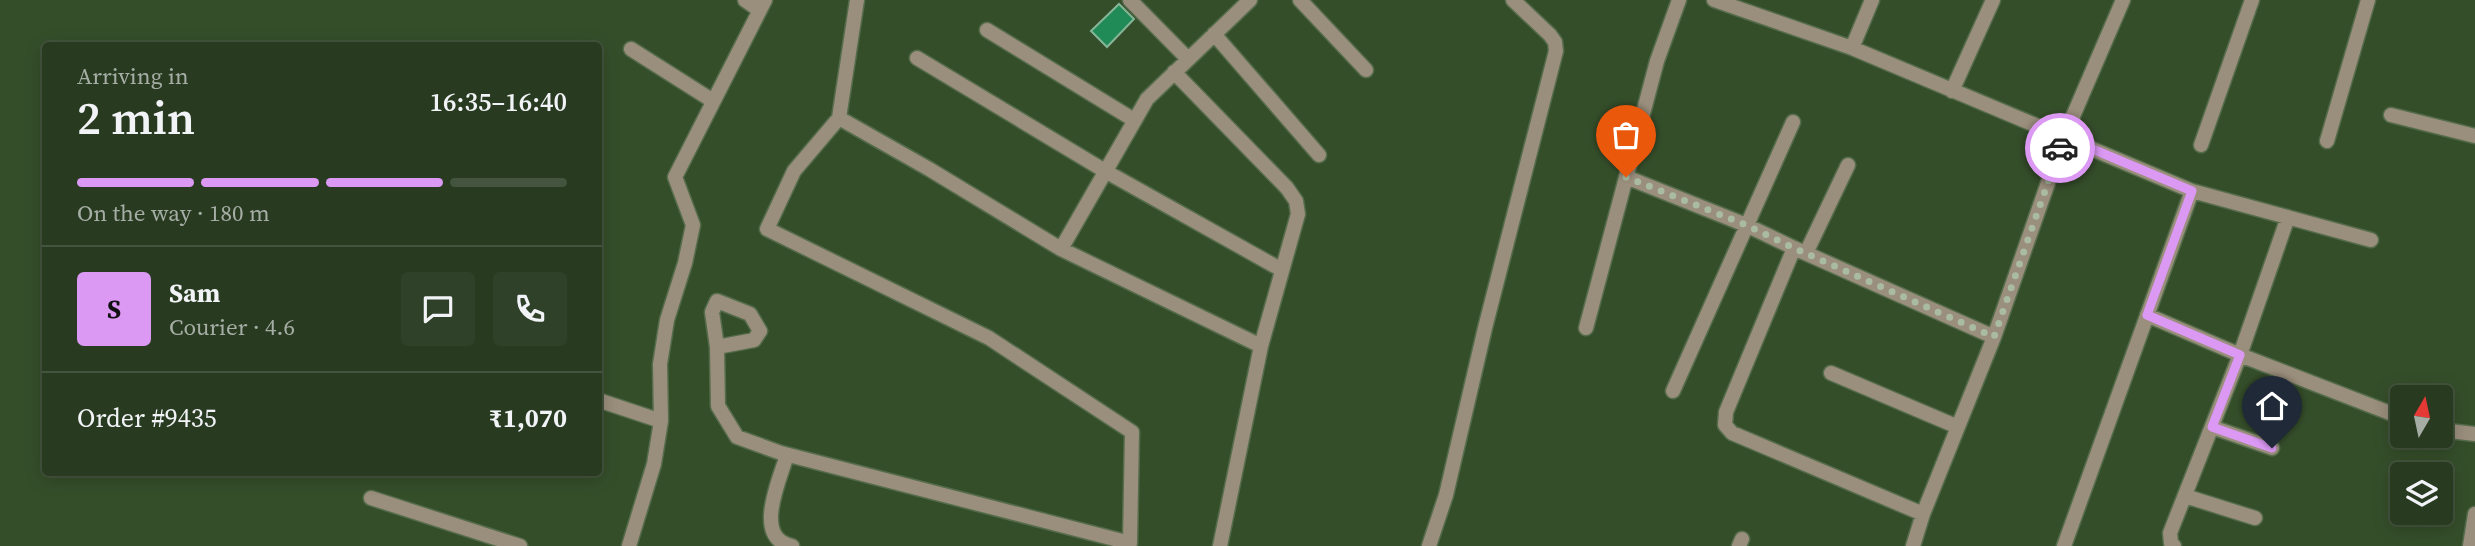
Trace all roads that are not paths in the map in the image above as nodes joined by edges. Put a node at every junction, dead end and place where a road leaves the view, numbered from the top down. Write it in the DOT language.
graph roads {
  1 [pos="745,0"];
  2 [pos="857,0"];
  3 [pos="1130,0"];
  4 [pos="1250,0"];
  5 [pos="1300,0"];
  6 [pos="1513,0"];
  7 [pos="1679,0"];
  8 [pos="1714,0"];
  9 [pos="1872,0"];
  10 [pos="1993,0"];
  11 [pos="2123,0"];
  12 [pos="2252,0"];
  13 [pos="2368,0"];
  14 [pos="762,5"];
  15 [pos="1749,5"];
  16 [pos="986,30"];
  17 [pos="1214,34"];
  18 [pos="1852,48"];
  19 [pos="631,49"];
  20 [pos="917,58"];
  21 [pos="1188,59"];
  22 [pos="1366,70"];
  23 [pos="1174,72"];
  24 [pos="1952,91"];
  25 [pos="713,101"];
  26 [pos="2391,115"];
  27 [pos="839,118"];
  28 [pos="1134,120"];
  29 [pos="1793,122"];
  30 [pos="2475,136"];
  31 [pos="2064,137"];
  32 [pos="2327,141"];
  33 [pos="2201,145"];
  34 [pos="1319,155"];
  35 [pos="1848,165"];
  36 [pos="1105,171"];
  37 [pos="1626,177"];
  38 [pos="2192,191"];
  39 [pos="2288,217"];
  40 [pos="1746,225"];
  41 [pos="2371,240"];
  42 [pos="1061,249"];
  43 [pos="1800,251"];
  44 [pos="1282,270"];
  45 [pos="2147,315"];
  46 [pos="1586,328"];
  47 [pos="1994,337"];
  48 [pos="1261,346"];
  49 [pos="717,347"];
  50 [pos="2240,355"];
  51 [pos="1832,373"];
  52 [pos="1672,391"];
  53 [pos="602,401"];
  54 [pos="2390,413"];
  55 [pos="661,421"];
  56 [pos="1958,427"];
  57 [pos="2212,427"];
  58 [pos="2454,432"];
  59 [pos="2475,434"];
  60 [pos="2272,448"];
  61 [pos="787,455"];
  62 [pos="2185,496"];
  63 [pos="371,498"];
  64 [pos="1923,514"];
  65 [pos="2475,514"];
  66 [pos="2255,518"];
  67 [pos="1225,545"];
  68 [pos="520,546"];
  69 [pos="629,546"];
  70 [pos="792,546"];
  71 [pos="1429,546"];
  72 [pos="1913,546"];
  73 [pos="2064,546"];
  74 [pos="2174,546"];
  75 [pos="2470,546"];
  1 -- 14 [label="street"];
  2 -- 27 [label="street"];
  3 -- 21 [label="street"];
  4 -- 17 [label="street"];
  5 -- 22 [label="street"];
  6 -- 71 [label="street"];
  7 -- 37 [label="street"];
  8 -- 15 [label="street"];
  9 -- 18 [label="street"];
  10 -- 24 [label="street"];
  11 -- 31 [label="street"];
  12 -- 33 [label="street"];
  13 -- 32 [label="street"];
  14 -- 25 [label="street"];
  15 -- 18 [label="street"];
  16 -- 28 [label="street"];
  17 -- 21 [label="street"];
  17 -- 34 [label="street"];
  18 -- 24 [label="street"];
  19 -- 25 [label="street"];
  20 -- 36 [label="street"];
  21 -- 23 [label="street"];
  23 -- 28 [label="street"];
  23 -- 44 [label="street"];
  24 -- 31 [label="street"];
  25 -- 55 [label="street"];
  26 -- 30 [label="street"];
  27 -- 42 [label="street"];
  27 -- 61 [label="street"];
  28 -- 36 [label="street"];
  29 -- 40 [label="street"];
  31 -- 38 [label="street"];
  31 -- 47 [label="street"];
  35 -- 43 [label="street"];
  36 -- 42 [label="street"];
  36 -- 44 [label="street"];
  37 -- 40 [label="street"];
  37 -- 46 [label="street"];
  38 -- 39 [label="street"];
  38 -- 45 [label="street"];
  39 -- 41 [label="street"];
  39 -- 50 [label="street"];
  40 -- 43 [label="street"];
  40 -- 52 [label="street"];
  42 -- 48 [label="street"];
  43 -- 47 [label="street"];
  43 -- 64 [label="street"];
  44 -- 48 [label="street"];
  45 -- 50 [label="street"];
  45 -- 73 [label="street"];
  47 -- 56 [label="street"];
  48 -- 67 [label="street"];
  49 -- 61 [label="street"];
  50 -- 54 [label="street"];
  50 -- 57 [label="street"];
  51 -- 56 [label="street"];
  53 -- 55 [label="street"];
  55 -- 69 [label="street"];
  56 -- 64 [label="street"];
  57 -- 60 [label="street"];
  57 -- 62 [label="street"];
  58 -- 59 [label="street"];
  61 -- 70 [label="street"];
  62 -- 66 [label="street"];
  62 -- 74 [label="street"];
  63 -- 68 [label="street"];
  64 -- 72 [label="street"];
  65 -- 75 [label="street"];
}
